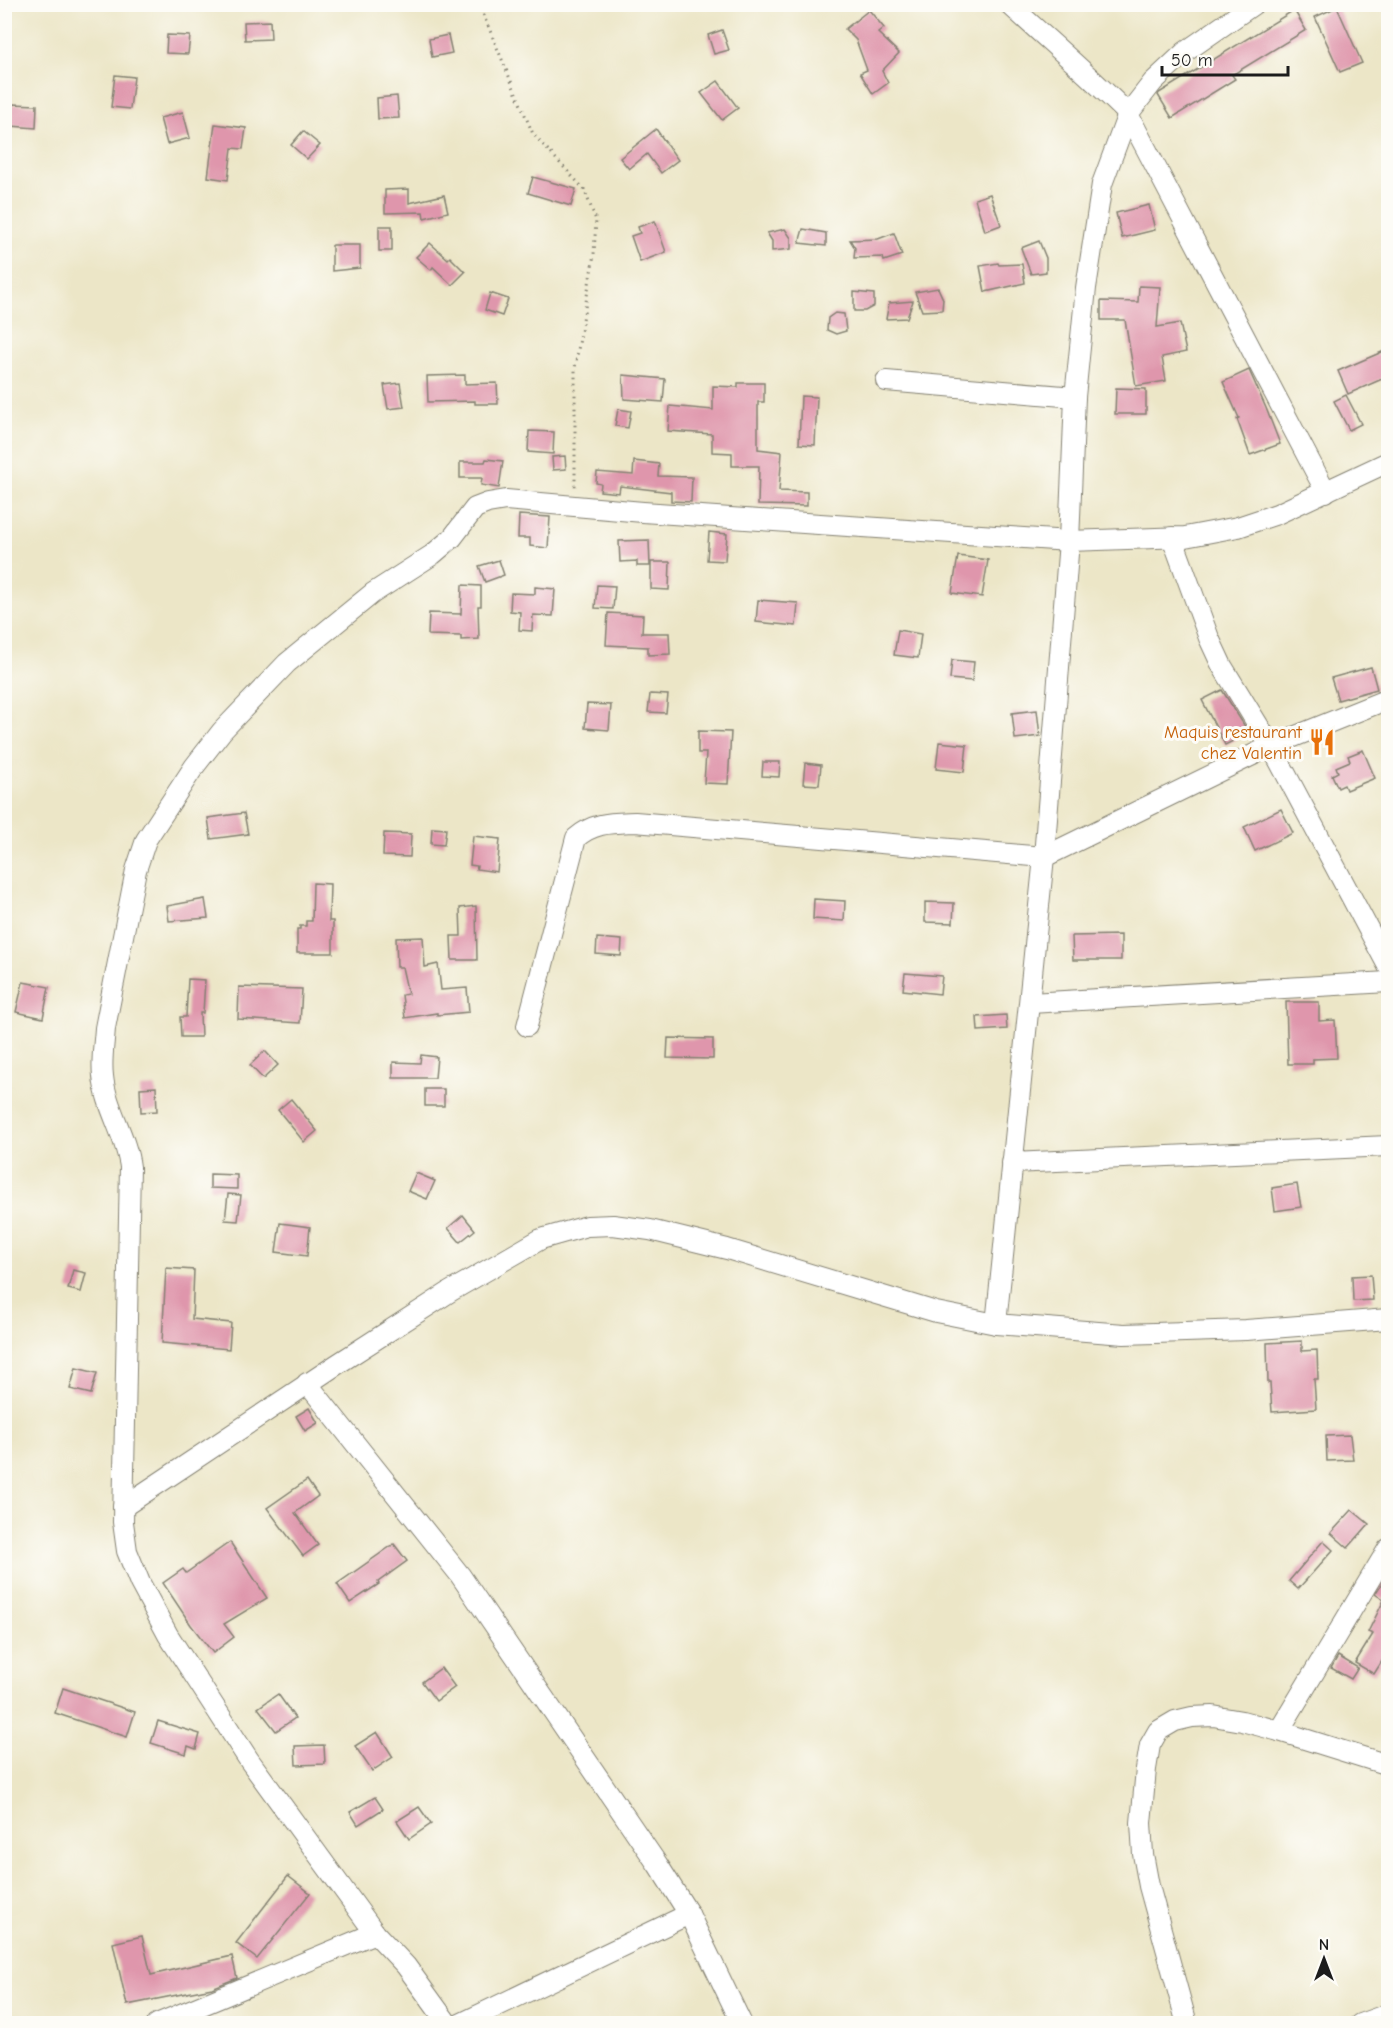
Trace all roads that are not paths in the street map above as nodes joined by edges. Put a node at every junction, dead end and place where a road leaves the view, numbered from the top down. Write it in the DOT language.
graph roads {
  1 [pos="1009,4"];
  2 [pos="1254,4"];
  3 [pos="1128,114"];
  4 [pos="886,381"];
  5 [pos="1075,397"];
  6 [pos="1389,462"];
  7 [pos="1326,492"];
  8 [pos="1172,537"];
  9 [pos="1069,541"];
  10 [pos="1389,699"];
  11 [pos="1271,746"];
  12 [pos="1044,857"];
  13 [pos="1389,966"];
  14 [pos="1389,982"];
  15 [pos="1030,1003"];
  16 [pos="527,1026"];
  17 [pos="1389,1146"];
  18 [pos="1012,1163"];
  19 [pos="1389,1318"];
  20 [pos="996,1324"];
  21 [pos="308,1383"];
  22 [pos="123,1507"];
  23 [pos="1389,1549"];
  24 [pos="1279,1731"];
  25 [pos="1389,1765"];
  26 [pos="689,1914"];
  27 [pos="375,1933"];
  28 [pos="1389,2014"];
  29 [pos="157,2024"];
  30 [pos="448,2024"];
  31 [pos="460,2024"];
  32 [pos="742,2024"];
  33 [pos="1187,2024"];
  34 [pos="1360,2024"];
  1 -- 3 [label="street"];
  2 -- 3 [label="street"];
  3 -- 5 [label="street"];
  3 -- 7 [label="street"];
  4 -- 5 [label="street"];
  5 -- 9 [label="street"];
  6 -- 7 [label="street"];
  7 -- 8 [label="street"];
  8 -- 9 [label="street"];
  8 -- 11 [label="street"];
  9 -- 12 [label="street"];
  9 -- 22 [label="street"];
  10 -- 11 [label="street"];
  11 -- 12 [label="street"];
  11 -- 13 [label="street"];
  12 -- 15 [label="street"];
  12 -- 16 [label="street"];
  14 -- 15 [label="street"];
  15 -- 18 [label="street"];
  17 -- 18 [label="street"];
  18 -- 20 [label="street"];
  19 -- 20 [label="street"];
  20 -- 21 [label="street"];
  21 -- 22 [label="street"];
  21 -- 26 [label="street"];
  22 -- 27 [label="street"];
  23 -- 24 [label="street"];
  24 -- 25 [label="street"];
  24 -- 33 [label="street"];
  26 -- 31 [label="street"];
  26 -- 32 [label="street"];
  27 -- 29 [label="street"];
  27 -- 30 [label="street"];
  28 -- 34 [label="street"];
}
